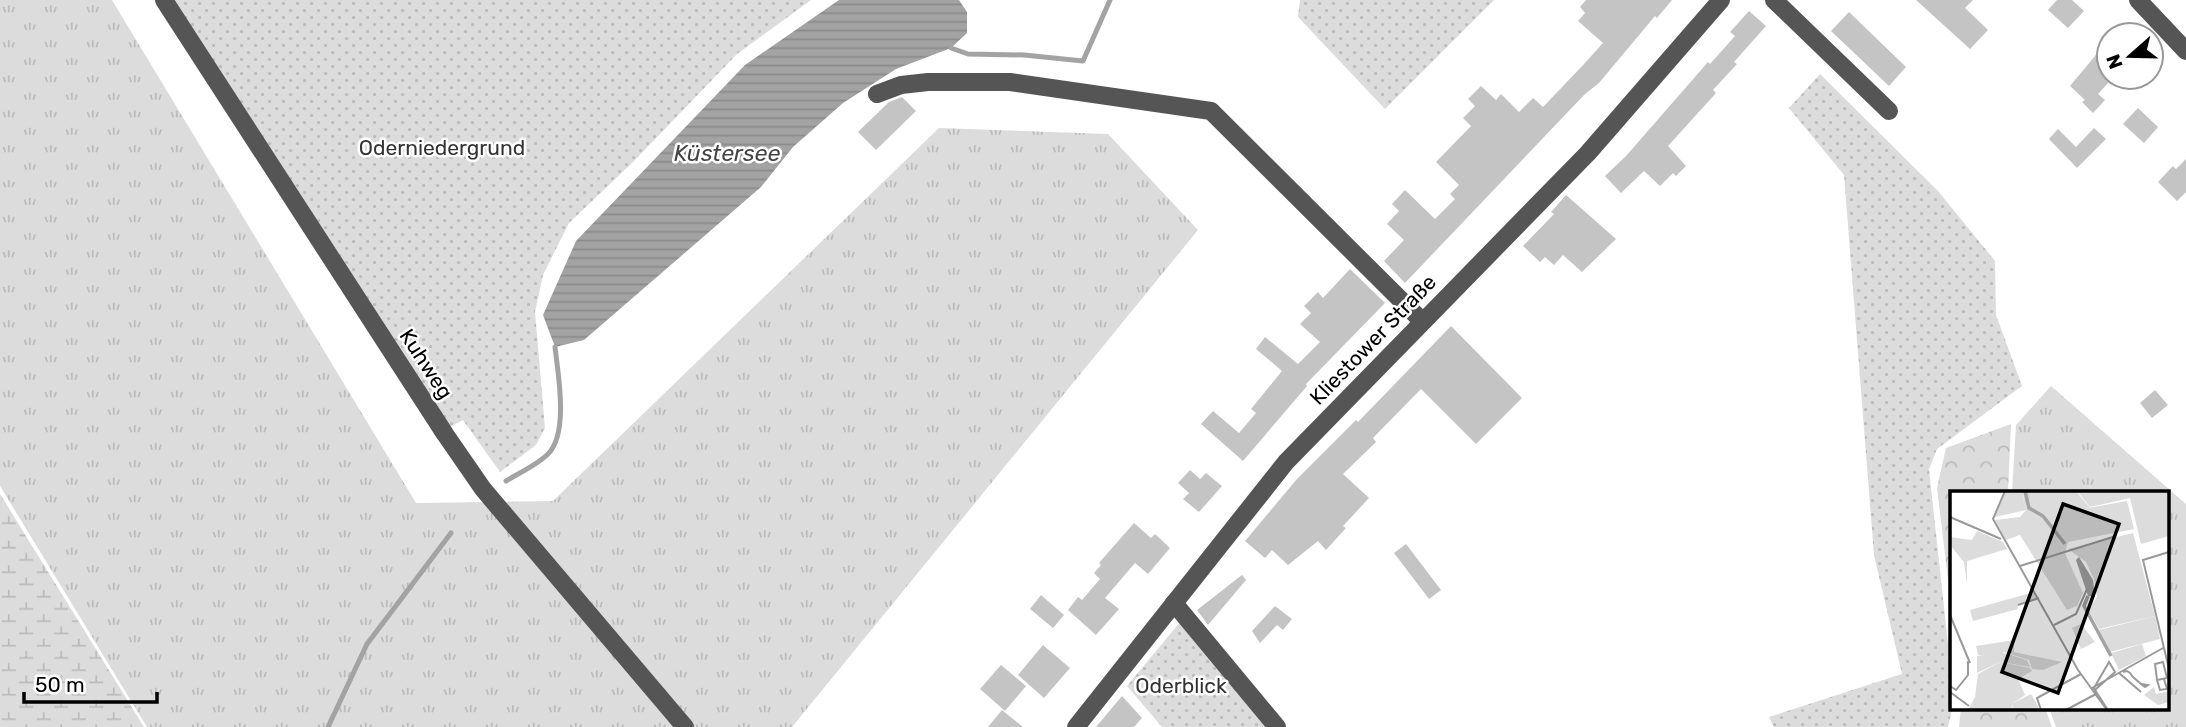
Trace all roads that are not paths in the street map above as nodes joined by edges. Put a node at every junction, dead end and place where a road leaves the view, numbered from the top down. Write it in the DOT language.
graph roads {
  1 [pos="164,0"];
  2 [pos="1721,0"];
  3 [pos="1774,0"];
  4 [pos="2138,0"];
  5 [pos="2186,51"];
  6 [pos="877,94"];
  7 [pos="1889,111"];
  8 [pos="1422,321"];
  9 [pos="1174,603"];
  10 [pos="685,727"];
  11 [pos="1076,727"];
  12 [pos="1277,727"];
  1 -- 10 [label="street, Kuhweg"];
  2 -- 8 [label="street, Kliestower Straße"];
  3 -- 7 [label="street"];
  4 -- 5 [label="street"];
  6 -- 8 [label="street"];
  8 -- 9 [label="street, Kliestower Straße"];
  9 -- 11 [label="street, Kliestower Straße"];
  9 -- 12 [label="street"];
}
